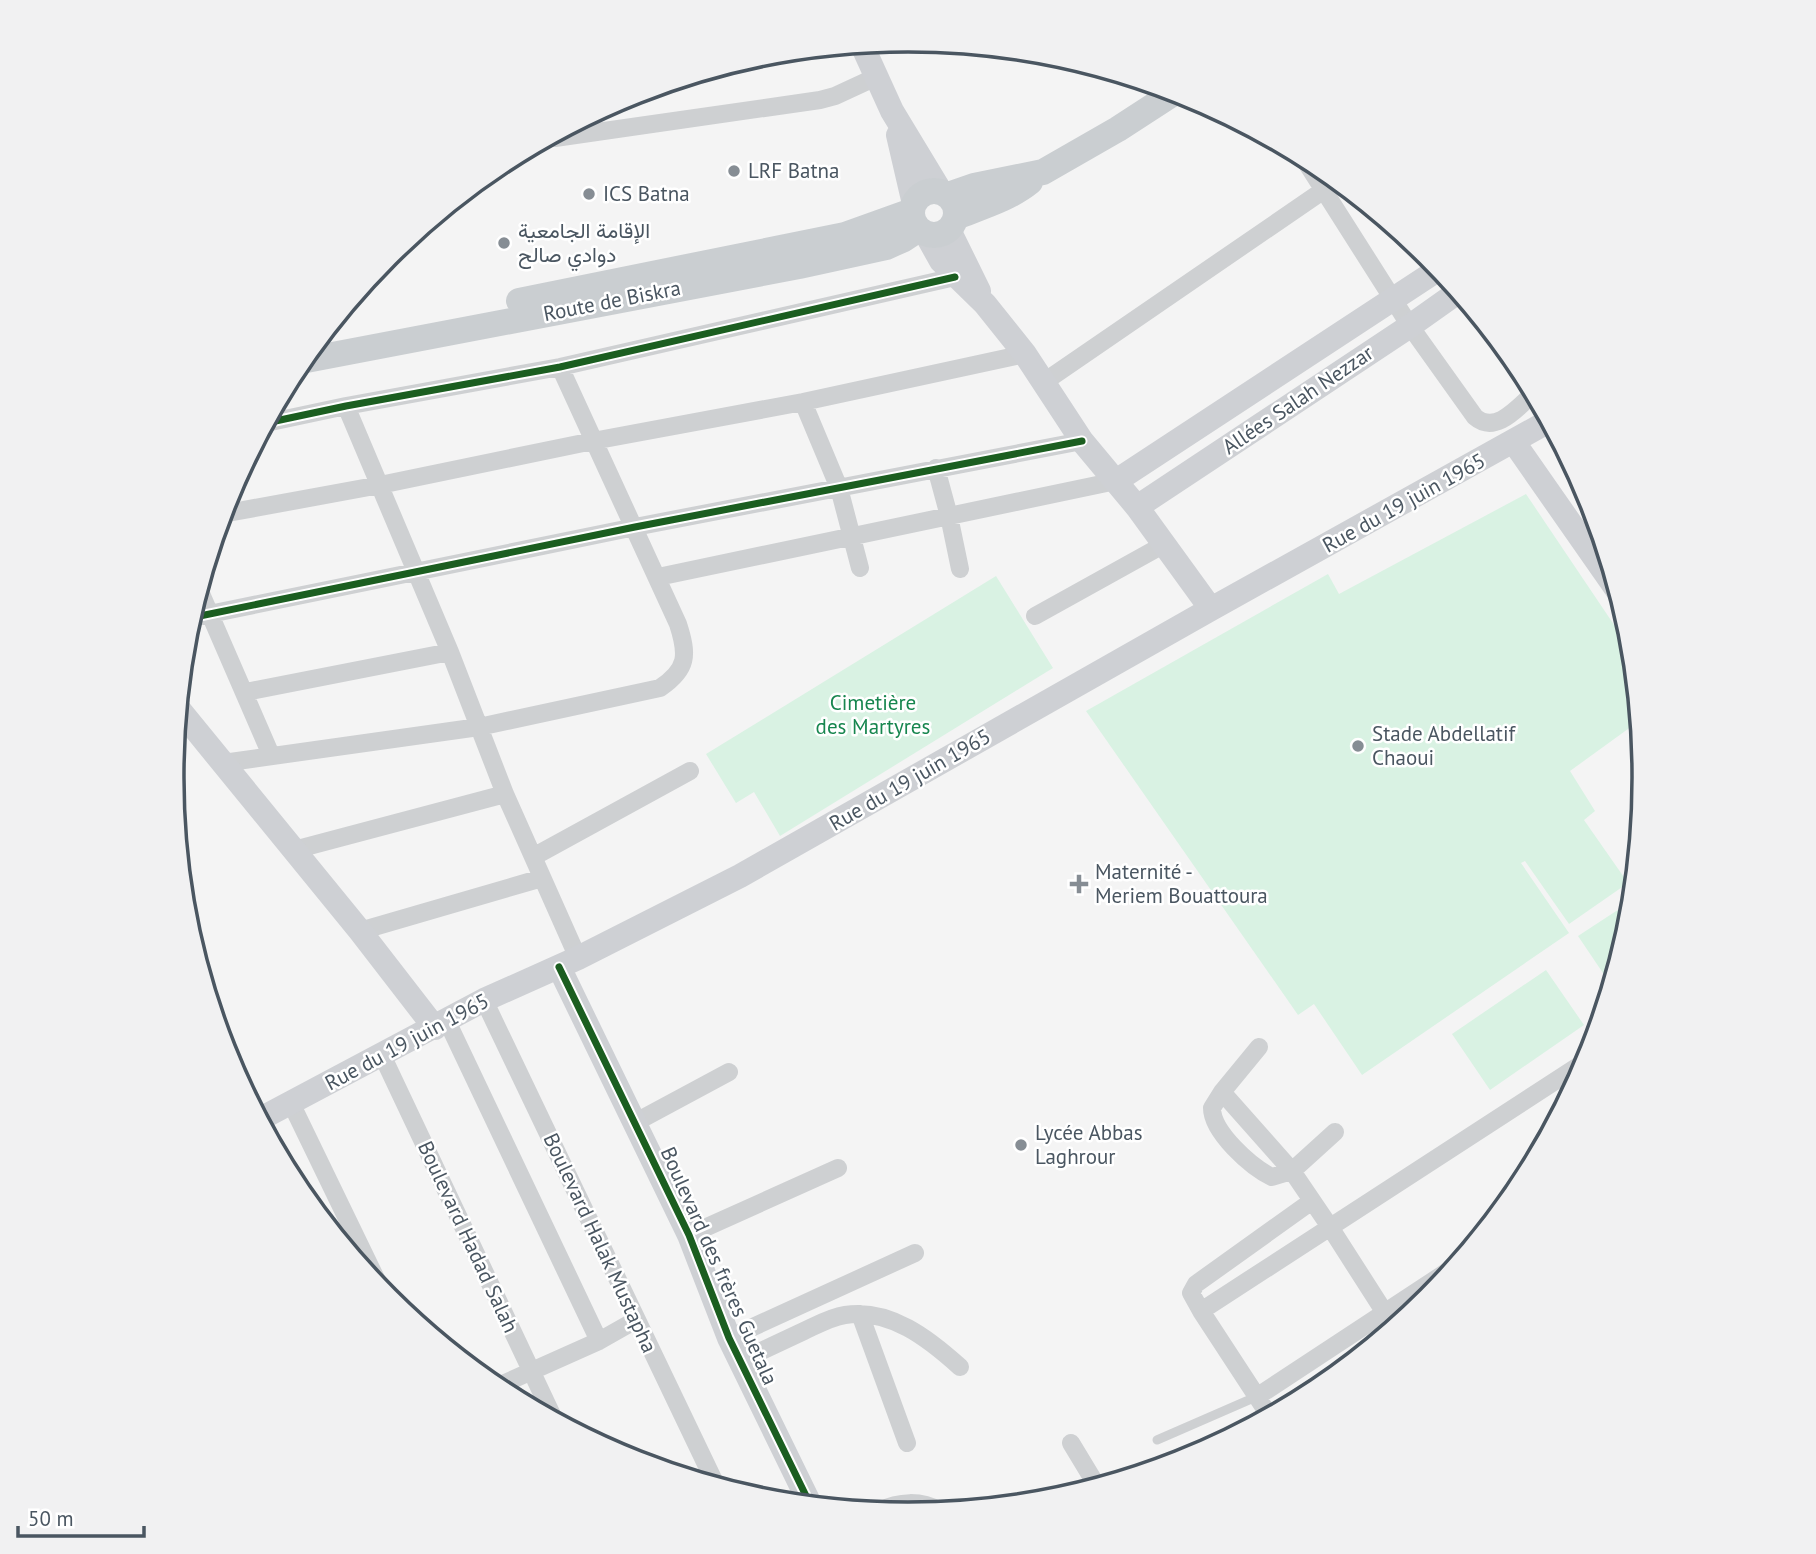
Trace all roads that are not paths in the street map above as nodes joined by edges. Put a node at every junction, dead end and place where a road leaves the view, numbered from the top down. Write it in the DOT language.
graph roads {
  1 [pos="866,54"];
  2 [pos="876,77"];
  3 [pos="1163,100"];
  4 [pos="572,136"];
  5 [pos="1327,187"];
  6 [pos="1333,191"];
  7 [pos="933,214"];
  8 [pos="1430,275"];
  9 [pos="955,277"];
  10 [pos="1451,297"];
  11 [pos="1394,300"];
  12 [pos="985,304"];
  13 [pos="1410,327"];
  14 [pos="333,336"];
  15 [pos="1025,354"];
  16 [pos="317,358"];
  17 [pos="559,367"];
  18 [pos="1044,382"];
  19 [pos="1526,400"];
  20 [pos="803,402"];
  21 [pos="346,406"];
  22 [pos="278,420"];
  23 [pos="1541,426"];
  24 [pos="593,441"];
  25 [pos="1082,441"];
  26 [pos="1513,441"];
  27 [pos="936,468"];
  28 [pos="1116,481"];
  29 [pos="380,485"];
  30 [pos="839,488"];
  31 [pos="1137,507"];
  32 [pos="234,512"];
  33 [pos="949,516"];
  34 [pos="635,527"];
  35 [pos="853,537"];
  36 [pos="1163,545"];
  37 [pos="860,568"];
  38 [pos="1601,568"];
  39 [pos="960,569"];
  40 [pos="414,571"];
  41 [pos="658,577"];
  42 [pos="205,602"];
  43 [pos="1211,609"];
  44 [pos="211,615"];
  45 [pos="202,616"];
  46 [pos="1035,616"];
  47 [pos="450,652"];
  48 [pos="246,692"];
  49 [pos="186,718"];
  50 [pos="480,727"];
  51 [pos="271,755"];
  52 [pos="223,763"];
  53 [pos="690,771"];
  54 [pos="505,794"];
  55 [pos="294,850"];
  56 [pos="533,857"];
  57 [pos="542,878"];
  58 [pos="360,932"];
  59 [pos="568,962"];
  60 [pos="484,1000"];
  61 [pos="441,1025"];
  62 [pos="1259,1047"];
  63 [pos="382,1055"];
  64 [pos="729,1072"];
  65 [pos="1569,1072"];
  66 [pos="1222,1092"];
  67 [pos="291,1103"];
  68 [pos="268,1115"];
  69 [pos="636,1122"];
  70 [pos="1335,1132"];
  71 [pos="838,1168"];
  72 [pos="1292,1171"];
  73 [pos="1312,1200"];
  74 [pos="1330,1227"];
  75 [pos="689,1235"];
  76 [pos="915,1253"];
  77 [pos="366,1258"];
  78 [pos="1201,1311"];
  79 [pos="860,1314"];
  80 [pos="1389,1319"];
  81 [pos="636,1320"];
  82 [pos="729,1338"];
  83 [pos="599,1341"];
  84 [pos="740,1361"];
  85 [pos="960,1367"];
  86 [pos="530,1371"];
  87 [pos="508,1381"];
  88 [pos="1258,1396"];
  89 [pos="547,1404"];
  90 [pos="1264,1407"];
  91 [pos="1157,1440"];
  92 [pos="907,1443"];
  93 [pos="1070,1443"];
  94 [pos="711,1474"];
  95 [pos="1092,1478"];
  96 [pos="805,1494"];
  1 -- 2 [label="street"];
  2 -- 4 [label="street"];
  2 -- 7 [label="street"];
  3 -- 7 [label="main road"];
  5 -- 18 [label="street"];
  6 -- 11 [label="street"];
  7 -- 9 [label="street"];
  7 -- 12 [label="street"];
  7 -- 14 [label="main road, Route de Biskra"];
  7 -- 16 [label="main road, Route de Biskra"];
  8 -- 11 [label="street"];
  9 -- 12 [label="street"];
  9 -- 17 [label="street"];
  10 -- 13 [label="street, Allées Salah Nezzar"];
  11 -- 13 [label="street"];
  11 -- 28 [label="street"];
  12 -- 15 [label="street"];
  13 -- 19 [label="street"];
  13 -- 31 [label="street, Allées Salah Nezzar"];
  15 -- 18 [label="street"];
  15 -- 20 [label="street"];
  17 -- 21 [label="street"];
  17 -- 24 [label="street"];
  18 -- 25 [label="street"];
  20 -- 24 [label="street"];
  20 -- 30 [label="street"];
  21 -- 22 [label="street"];
  21 -- 29 [label="street"];
  23 -- 26 [label="street, Rue du 19 juin 1965"];
  24 -- 29 [label="street"];
  24 -- 34 [label="street"];
  25 -- 27 [label="street"];
  25 -- 28 [label="street"];
  26 -- 38 [label="street"];
  26 -- 43 [label="street, Rue du 19 juin 1965"];
  27 -- 30 [label="street"];
  27 -- 33 [label="street"];
  28 -- 31 [label="street"];
  28 -- 33 [label="street"];
  29 -- 32 [label="street"];
  29 -- 40 [label="street"];
  30 -- 34 [label="street"];
  30 -- 35 [label="street"];
  31 -- 36 [label="street"];
  33 -- 35 [label="street"];
  33 -- 39 [label="street"];
  34 -- 40 [label="street"];
  34 -- 41 [label="street"];
  35 -- 37 [label="street"];
  35 -- 41 [label="street"];
  36 -- 43 [label="street"];
  36 -- 46 [label="street"];
  40 -- 44 [label="street"];
  40 -- 47 [label="street"];
  41 -- 50 [label="street"];
  42 -- 44 [label="street"];
  43 -- 59 [label="street, Rue du 19 juin 1965"];
  44 -- 45 [label="street"];
  44 -- 48 [label="street"];
  47 -- 48 [label="street"];
  47 -- 50 [label="street"];
  48 -- 51 [label="street"];
  49 -- 52 [label="street"];
  50 -- 51 [label="street"];
  50 -- 54 [label="street"];
  51 -- 52 [label="street"];
  52 -- 55 [label="street"];
  53 -- 56 [label="street"];
  54 -- 55 [label="street"];
  54 -- 56 [label="street"];
  55 -- 58 [label="street"];
  56 -- 57 [label="street"];
  57 -- 58 [label="street"];
  57 -- 59 [label="street"];
  58 -- 61 [label="street"];
  59 -- 60 [label="street, Rue du 19 juin 1965"];
  59 -- 69 [label="street, Boulevard des frères Guetala"];
  60 -- 61 [label="street, Rue du 19 juin 1965"];
  60 -- 81 [label="street, Boulevard Halak Mustapha"];
  61 -- 63 [label="street, Rue du 19 juin 1965"];
  61 -- 83 [label="street"];
  62 -- 66 [label="street"];
  63 -- 67 [label="street, Rue du 19 juin 1965"];
  63 -- 86 [label="street, Boulevard Hadad Salah"];
  64 -- 69 [label="street"];
  65 -- 74 [label="street"];
  66 -- 72 [label="street"];
  66 -- 72 [label="street"];
  67 -- 68 [label="street, Rue du 19 juin 1965"];
  67 -- 77 [label="street"];
  69 -- 75 [label="street, Boulevard des frères Guetala"];
  70 -- 72 [label="street"];
  71 -- 75 [label="street"];
  72 -- 73 [label="street"];
  73 -- 74 [label="street"];
  73 -- 78 [label="street"];
  74 -- 78 [label="street"];
  74 -- 80 [label="street"];
  75 -- 82 [label="street, Boulevard des frères Guetala"];
  76 -- 82 [label="street"];
  78 -- 88 [label="street"];
  79 -- 84 [label="street"];
  79 -- 85 [label="street"];
  79 -- 92 [label="street"];
  80 -- 88 [label="street"];
  81 -- 83 [label="street"];
  81 -- 94 [label="street, Boulevard Halak Mustapha"];
  82 -- 84 [label="street, Boulevard des frères Guetala"];
  83 -- 86 [label="street"];
  84 -- 96 [label="street, Boulevard des frères Guetala"];
  86 -- 87 [label="street"];
  86 -- 89 [label="street, Boulevard Hadad Salah"];
  88 -- 90 [label="street"];
  88 -- 91 [label="lane"];
  93 -- 95 [label="street"];
}
